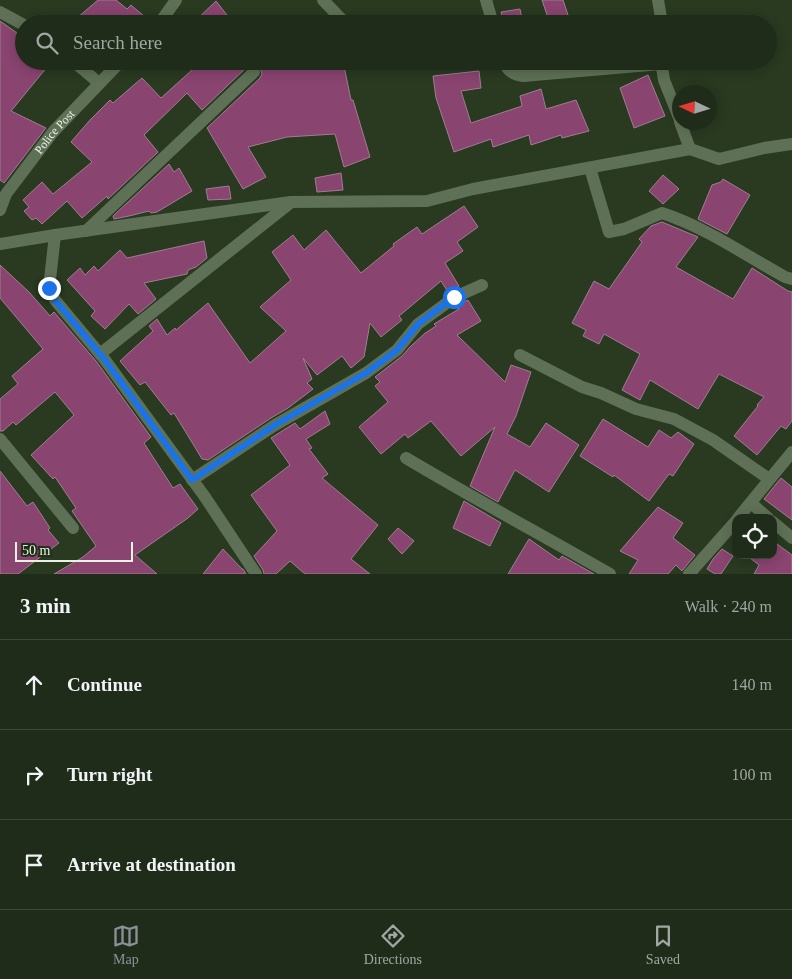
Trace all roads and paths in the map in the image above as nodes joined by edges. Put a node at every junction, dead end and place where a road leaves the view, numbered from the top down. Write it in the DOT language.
graph roads {
  1 [pos="176,0"];
  2 [pos="323,0"];
  3 [pos="486,0"];
  4 [pos="658,0"];
  5 [pos="0,12"];
  6 [pos="165,15"];
  7 [pos="337,15"];
  8 [pos="490,15"];
  9 [pos="660,15"];
  10 [pos="15,20"];
  11 [pos="84,70"];
  12 [pos="112,70"];
  13 [pos="510,70"];
  14 [pos="587,70"];
  15 [pos="662,70"];
  16 [pos="254,72"];
  17 [pos="99,83"];
  18 [pos="672,101"];
  19 [pos="683,130"];
  20 [pos="792,144"];
  21 [pos="690,149"];
  22 [pos="590,168"];
  23 [pos="3,192"];
  24 [pos="291,202"];
  25 [pos="0,210"];
  26 [pos="86,230"];
  27 [pos="55,235"];
  28 [pos="0,244"];
  29 [pos="792,279"];
  30 [pos="482,284"];
  31 [pos="100,354"];
  32 [pos="520,355"];
  33 [pos="0,439"];
  34 [pos="792,452"];
  35 [pos="406,458"];
  36 [pos="769,479"];
  37 [pos="192,480"];
  38 [pos="751,503"];
  39 [pos="741,514"];
  40 [pos="763,514"];
  41 [pos="732,525"];
  42 [pos="777,525"];
  43 [pos="74,528"];
  44 [pos="792,538"];
  45 [pos="256,574"];
  46 [pos="610,574"];
  47 [pos="689,574"];
  1 -- 6 [label="street"];
  2 -- 7 [label="street"];
  3 -- 8 [label="street"];
  4 -- 9 [label="street"];
  5 -- 10 [label="street"];
  11 -- 17 [label="street"];
  12 -- 17 [label="street, Police Post"];
  13 -- 14 [label="street"];
  15 -- 18 [label="street"];
  16 -- 26 [label="street"];
  17 -- 23 [label="street, Police Post"];
  19 -- 21 [label="street"];
  20 -- 21 [label="street"];
  21 -- 22 [label="street"];
  22 -- 24 [label="street"];
  22 -- 29 [label="street"];
  23 -- 25 [label="street, Police Post"];
  24 -- 26 [label="street"];
  24 -- 31 [label="street"];
  26 -- 27 [label="street"];
  27 -- 28 [label="street"];
  27 -- 31 [label="street"];
  30 -- 37 [label="street"];
  31 -- 37 [label="street"];
  32 -- 36 [label="street"];
  33 -- 43 [label="street"];
  34 -- 36 [label="street"];
  35 -- 46 [label="street"];
  36 -- 38 [label="street"];
  37 -- 45 [label="street"];
  38 -- 39 [label="street"];
  38 -- 40 [label="street"];
  41 -- 47 [label="street"];
  42 -- 44 [label="street"];
}
